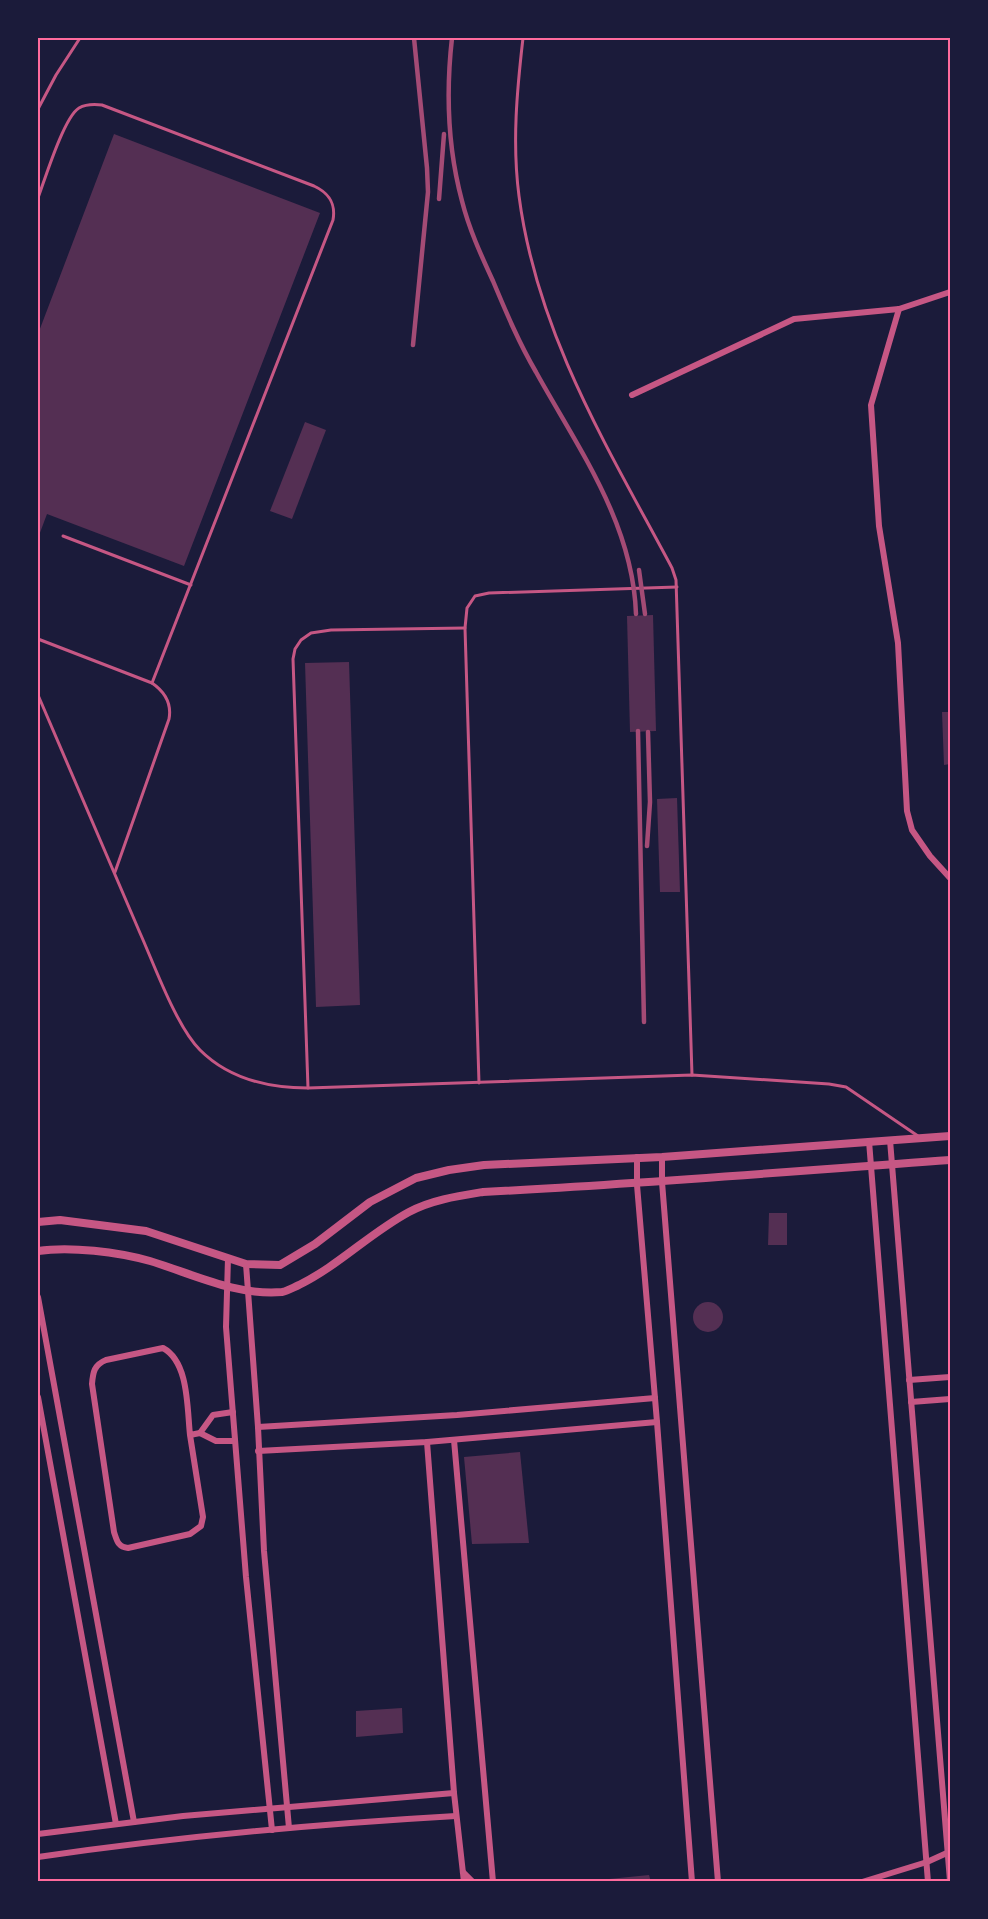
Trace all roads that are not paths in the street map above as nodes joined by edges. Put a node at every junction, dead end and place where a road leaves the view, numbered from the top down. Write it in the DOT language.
graph roads {
  1 [pos="80,38"];
  2 [pos="523,38"];
  3 [pos="38,109"];
  4 [pos="38,198"];
  5 [pos="951,292"];
  6 [pos="898,309"];
  7 [pos="632,395"];
  8 [pos="63,537"];
  9 [pos="191,585"];
  10 [pos="677,587"];
  11 [pos="465,628"];
  12 [pos="38,639"];
  13 [pos="152,683"];
  14 [pos="38,695"];
  15 [pos="114,873"];
  16 [pos="951,878"];
  17 [pos="692,1075"];
  18 [pos="479,1083"];
  19 [pos="308,1088"];
  20 [pos="951,1136"];
  21 [pos="921,1138"];
  22 [pos="890,1140"];
  23 [pos="869,1141"];
  24 [pos="637,1157"];
  25 [pos="662,1157"];
  26 [pos="951,1160"];
  27 [pos="892,1164"];
  28 [pos="871,1165"];
  29 [pos="662,1182"];
  30 [pos="637,1185"];
  31 [pos="38,1222"];
  32 [pos="38,1251"];
  33 [pos="228,1258"];
  34 [pos="246,1264"];
  35 [pos="227,1287"];
  36 [pos="247,1291"];
  37 [pos="38,1297"];
  38 [pos="951,1377"];
  39 [pos="909,1380"];
  40 [pos="38,1397"];
  41 [pos="655,1398"];
  42 [pos="951,1399"];
  43 [pos="911,1402"];
  44 [pos="233,1412"];
  45 [pos="657,1422"];
  46 [pos="258,1427"];
  47 [pos="200,1433"];
  48 [pos="190,1435"];
  49 [pos="454,1440"];
  50 [pos="235,1441"];
  51 [pos="427,1442"];
  52 [pos="258,1451"];
  53 [pos="454,1793"];
  54 [pos="286,1809"];
  55 [pos="269,1810"];
  56 [pos="456,1816"];
  57 [pos="134,1822"];
  58 [pos="117,1824"];
  59 [pos="289,1828"];
  60 [pos="272,1830"];
  61 [pos="38,1834"];
  62 [pos="949,1853"];
  63 [pos="38,1857"];
  64 [pos="927,1862"];
  65 [pos="463,1872"];
  66 [pos="464,1881"];
  67 [pos="473,1881"];
  68 [pos="493,1881"];
  69 [pos="692,1881"];
  70 [pos="718,1881"];
  71 [pos="862,1881"];
  72 [pos="928,1881"];
  73 [pos="949,1881"];
  1 -- 3 [label="lane"];
  2 -- 10 [label="lane"];
  4 -- 9 [label="lane"];
  5 -- 6 [label="street"];
  6 -- 7 [label="street"];
  6 -- 16 [label="street"];
  8 -- 9 [label="lane"];
  9 -- 13 [label="lane"];
  10 -- 11 [label="lane"];
  10 -- 17 [label="lane"];
  11 -- 18 [label="lane"];
  11 -- 19 [label="lane"];
  12 -- 13 [label="lane"];
  13 -- 15 [label="lane"];
  14 -- 15 [label="lane"];
  15 -- 19 [label="lane"];
  17 -- 18 [label="lane"];
  17 -- 21 [label="lane"];
  18 -- 19 [label="lane"];
  20 -- 21 [label="street"];
  21 -- 22 [label="street"];
  22 -- 23 [label="street"];
  22 -- 27 [label="street"];
  23 -- 25 [label="street"];
  23 -- 28 [label="street"];
  24 -- 25 [label="street"];
  24 -- 30 [label="street"];
  24 -- 34 [label="street"];
  25 -- 29 [label="street"];
  26 -- 27 [label="street"];
  27 -- 28 [label="street"];
  27 -- 39 [label="street"];
  28 -- 29 [label="street"];
  28 -- 64 [label="street"];
  29 -- 30 [label="street"];
  29 -- 70 [label="street"];
  30 -- 36 [label="street"];
  30 -- 41 [label="street"];
  31 -- 33 [label="street"];
  32 -- 35 [label="street"];
  33 -- 34 [label="street"];
  33 -- 35 [label="street"];
  34 -- 36 [label="street"];
  35 -- 36 [label="street"];
  35 -- 44 [label="street"];
  36 -- 46 [label="street"];
  37 -- 57 [label="street"];
  38 -- 39 [label="street"];
  39 -- 43 [label="street"];
  40 -- 58 [label="street"];
  41 -- 45 [label="street"];
  41 -- 46 [label="street"];
  42 -- 43 [label="street"];
  43 -- 62 [label="street"];
  44 -- 47 [label="street"];
  44 -- 50 [label="street"];
  45 -- 49 [label="street"];
  45 -- 69 [label="street"];
  46 -- 52 [label="street"];
  47 -- 48 [label="street"];
  47 -- 50 [label="street"];
  48 -- 48 [label="street"];
  49 -- 51 [label="street"];
  49 -- 68 [label="street"];
  50 -- 55 [label="street"];
  51 -- 52 [label="street"];
  51 -- 53 [label="street"];
  52 -- 54 [label="street"];
  53 -- 54 [label="street"];
  53 -- 56 [label="street"];
  54 -- 55 [label="street"];
  54 -- 59 [label="street"];
  55 -- 57 [label="street"];
  55 -- 60 [label="street"];
  56 -- 59 [label="street"];
  56 -- 65 [label="street"];
  57 -- 58 [label="street"];
  58 -- 61 [label="street"];
  59 -- 60 [label="street"];
  60 -- 63 [label="street"];
  62 -- 64 [label="street"];
  62 -- 73 [label="street"];
  64 -- 71 [label="street"];
  64 -- 72 [label="street"];
  65 -- 66 [label="street"];
  65 -- 67 [label="street"];
}
